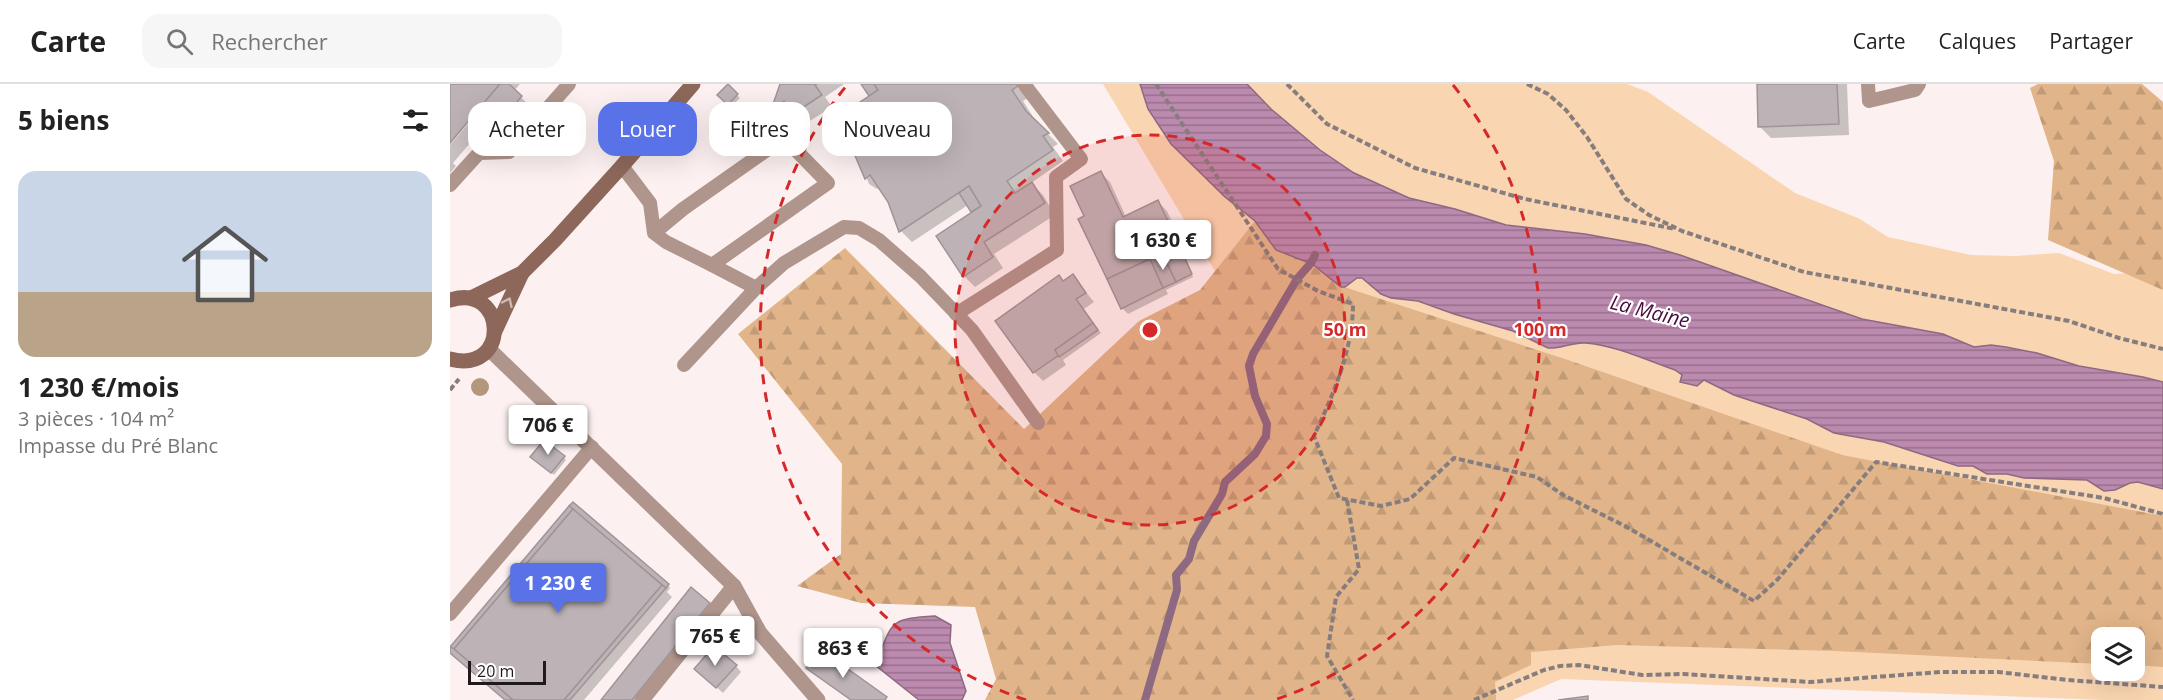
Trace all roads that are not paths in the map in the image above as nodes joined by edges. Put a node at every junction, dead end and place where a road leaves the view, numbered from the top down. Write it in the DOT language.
graph roads {
  1 [pos="568,84"];
  2 [pos="693,84"];
  3 [pos="1024,84"];
  4 [pos="1868,84"];
  5 [pos="1919,84"];
  6 [pos="622,166"];
  7 [pos="450,185"];
  8 [pos="654,233"];
  9 [pos="712,265"];
  10 [pos="522,273"];
  11 [pos="756,288"];
  12 [pos="471,298"];
  13 [pos="450,300"];
  14 [pos="956,314"];
  15 [pos="495,331"];
  16 [pos="489,349"];
  17 [pos="450,359"];
  18 [pos="472,360"];
  19 [pos="684,365"];
  20 [pos="450,372"];
  21 [pos="1038,423"];
  22 [pos="592,447"];
  23 [pos="734,586"];
  24 [pos="450,614"];
  25 [pos="642,700"];
  26 [pos="817,700"];
  1 -- 7 [label="lane"];
  2 -- 6 [label="main road"];
  3 -- 14 [label="lane"];
  4 -- 5 [label="lane"];
  6 -- 8 [label="lane"];
  6 -- 10 [label="main road"];
  8 -- 9 [label="lane"];
  8 -- 9 [label="lane"];
  9 -- 11 [label="lane"];
  10 -- 12 [label="main road"];
  15 -- 10 [label="main road, one-way"];
  11 -- 14 [label="lane"];
  11 -- 19 [label="lane"];
  12 -- 13 [label="main road"];
  12 -- 15 [label="main road"];
  14 -- 21 [label="lane"];
  15 -- 16 [label="main road"];
  16 -- 18 [label="main road"];
  16 -- 22 [label="street"];
  17 -- 18 [label="main road"];
  18 -- 20 [label="main road"];
  22 -- 23 [label="street"];
  22 -- 24 [label="lane"];
  23 -- 25 [label="street"];
  23 -- 26 [label="street"];
}
